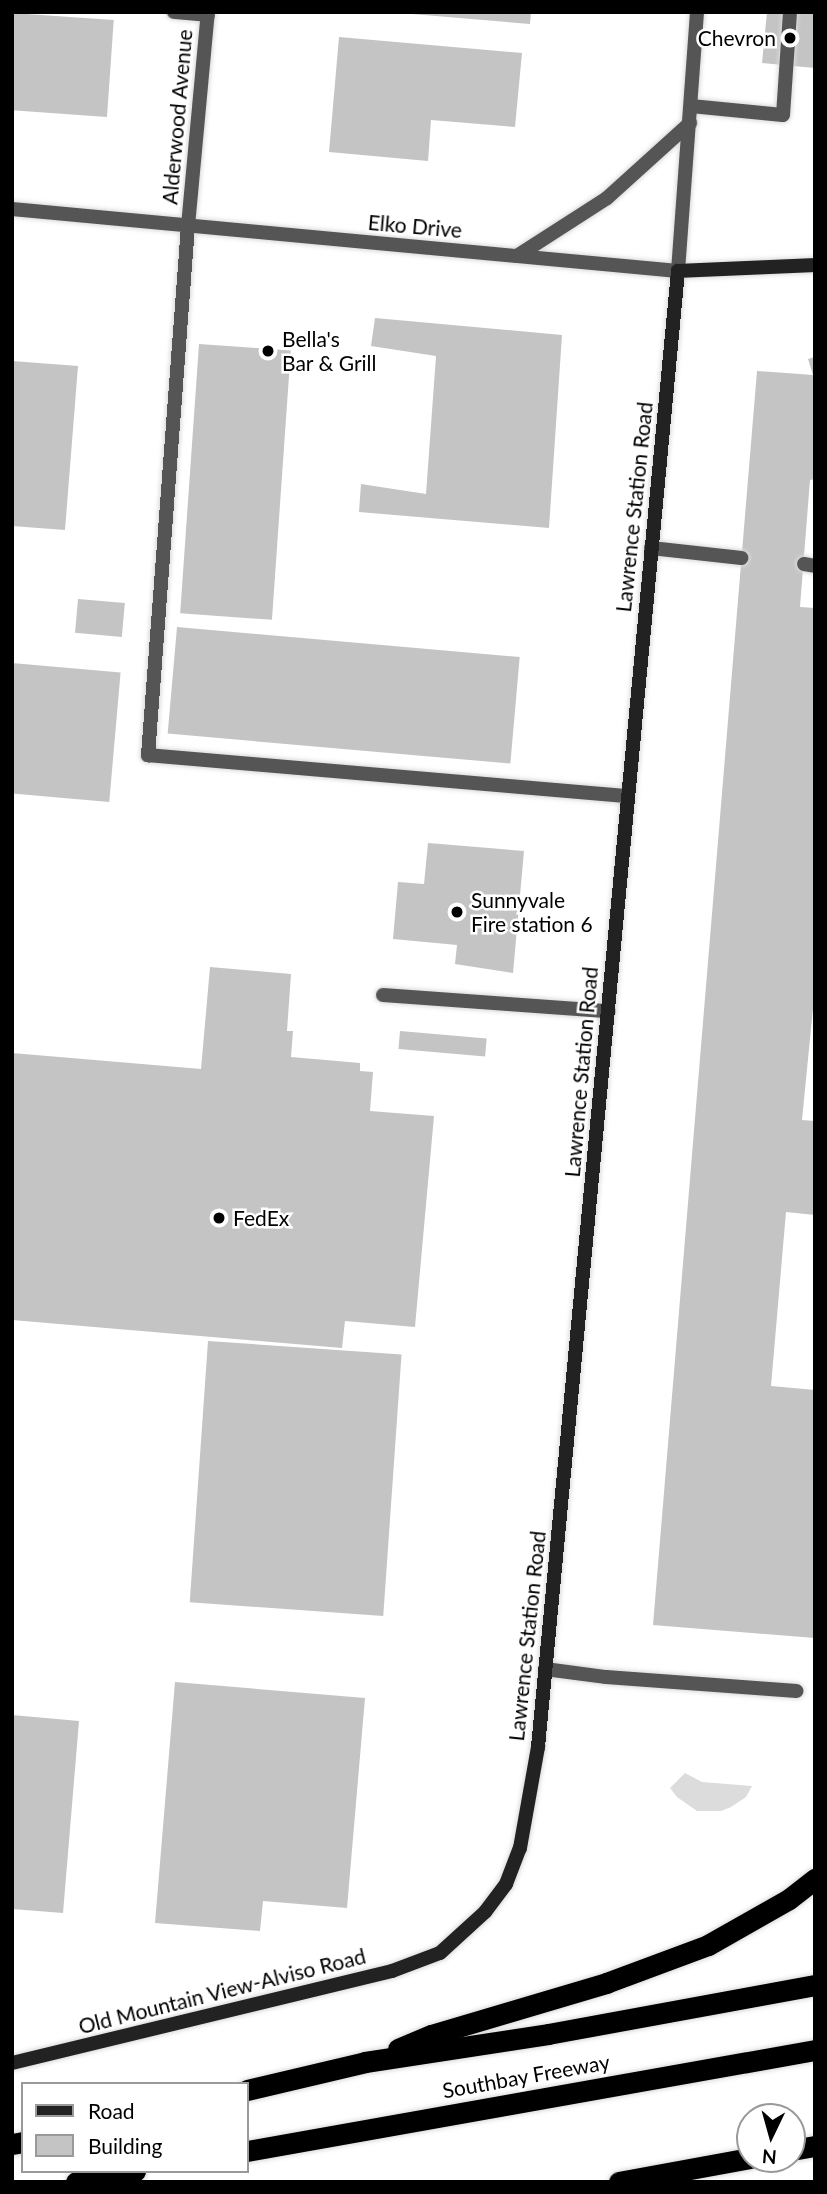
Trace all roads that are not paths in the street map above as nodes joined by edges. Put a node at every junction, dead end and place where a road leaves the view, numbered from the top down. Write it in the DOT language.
graph roads {
  1 [pos="173,12"];
  2 [pos="697,12"];
  3 [pos="790,12"];
  4 [pos="208,14"];
  5 [pos="691,106"];
  6 [pos="690,123"];
  7 [pos="12,209"];
  8 [pos="188,226"];
  9 [pos="517,256"];
  10 [pos="815,265"];
  11 [pos="678,271"];
  12 [pos="651,548"];
  13 [pos="741,558"];
  14 [pos="627,796"];
  15 [pos="383,995"];
  16 [pos="608,1011"];
  17 [pos="545,1670"];
  18 [pos="796,1691"];
  19 [pos="815,1879"];
  20 [pos="440,1953"];
  21 [pos="815,1985"];
  22 [pos="815,2050"];
  23 [pos="365,2062"];
  24 [pos="12,2063"];
  25 [pos="248,2090"];
  26 [pos="248,2151"];
  27 [pos="736,2161"];
  28 [pos="124,2173"];
  29 [pos="76,2182"];
  30 [pos="619,2182"];
  1 -- 4 [label="street"];
  2 -- 5 [label="street, Lawrence Station Road"];
  3 -- 5 [label="street"];
  4 -- 8 [label="street, Alderwood Avenue"];
  5 -- 6 [label="street, Lawrence Station Road"];
  6 -- 9 [label="street"];
  6 -- 11 [label="street, Lawrence Station Road"];
  7 -- 8 [label="street, Elko Drive"];
  8 -- 9 [label="street, Elko Drive"];
  8 -- 14 [label="street, Alderwood Avenue"];
  9 -- 11 [label="street, Elko Drive"];
  10 -- 11 [label="street, Elko Drive"];
  11 -- 12 [label="street, Lawrence Station Road"];
  12 -- 13 [label="street"];
  12 -- 14 [label="street, Lawrence Station Road"];
  14 -- 16 [label="street, Lawrence Station Road"];
  15 -- 16 [label="street"];
  16 -- 17 [label="street, Lawrence Station Road"];
  17 -- 18 [label="street"];
  17 -- 20 [label="street, Lawrence Station Road"];
  19 -- 23 [label="highway"];
  20 -- 24 [label="street, Old Mountain View-Alviso Road"];
  21 -- 23 [label="highway"];
  22 -- 26 [label="highway, Southbay Freeway"];
  23 -- 25 [label="highway"];
  27 -- 30 [label="highway"];
  28 -- 29 [label="highway"];
}
